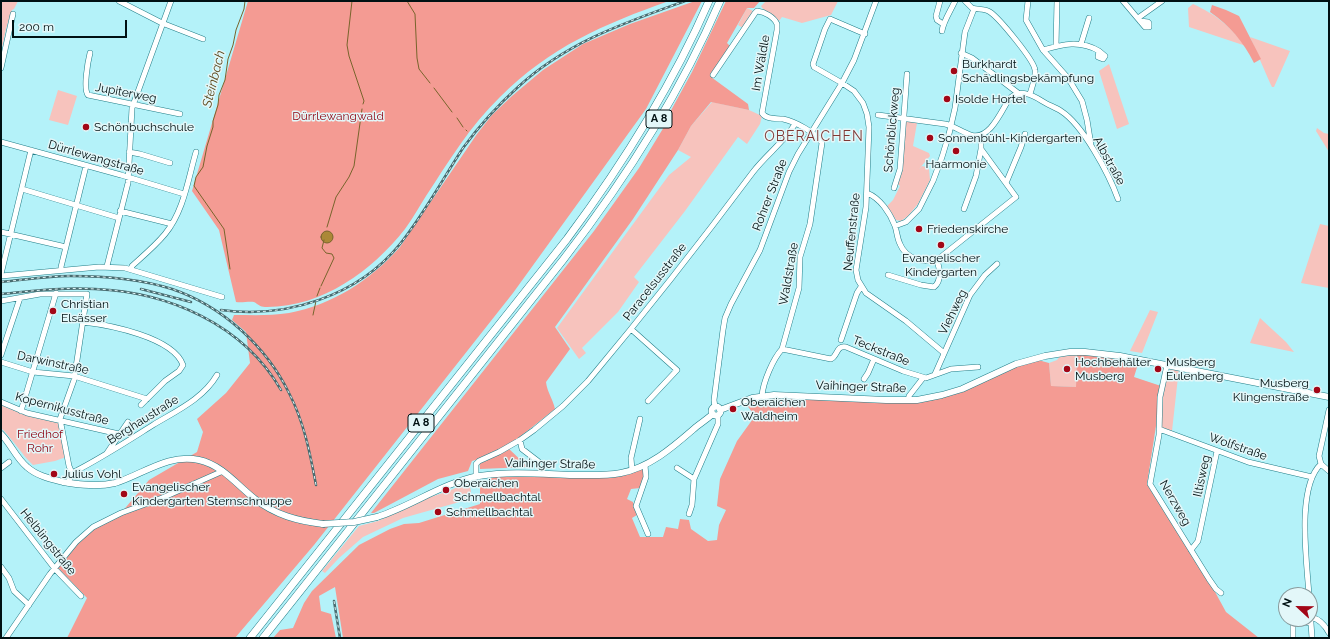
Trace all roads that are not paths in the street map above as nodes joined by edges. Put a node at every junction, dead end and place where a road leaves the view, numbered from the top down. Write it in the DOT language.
graph roads {
  1 [pos="119,1"];
  2 [pos="171,1"];
  3 [pos="709,1"];
  4 [pos="720,1"];
  5 [pos="876,1"];
  6 [pos="940,1"];
  7 [pos="955,1"];
  8 [pos="965,1"];
  9 [pos="1028,1"];
  10 [pos="1057,1"];
  11 [pos="1123,1"];
  12 [pos="1162,1"];
  13 [pos="974,9"];
  14 [pos="13,14"];
  15 [pos="1090,18"];
  16 [pos="162,23"];
  17 [pos="942,24"];
  18 [pos="942,31"];
  19 [pos="865,34"];
  20 [pos="203,39"];
  21 [pos="1081,44"];
  22 [pos="1056,46"];
  23 [pos="1043,50"];
  24 [pos="1099,51"];
  25 [pos="90,53"];
  26 [pos="961,53"];
  27 [pos="1,68"];
  28 [pos="907,74"];
  29 [pos="713,75"];
  30 [pos="842,83"];
  31 [pos="1018,94"];
  32 [pos="1030,94"];
  33 [pos="133,104"];
  34 [pos="180,114"];
  35 [pos="878,115"];
  36 [pos="904,118"];
  37 [pos="795,124"];
  38 [pos="952,126"];
  39 [pos="811,132"];
  40 [pos="1025,134"];
  41 [pos="981,136"];
  42 [pos="1,142"];
  43 [pos="1091,146"];
  44 [pos="981,149"];
  45 [pos="31,150"];
  46 [pos="129,152"];
  47 [pos="196,152"];
  48 [pos="170,162"];
  49 [pos="86,166"];
  50 [pos="128,177"];
  51 [pos="1006,183"];
  52 [pos="894,188"];
  53 [pos="22,189"];
  54 [pos="867,193"];
  55 [pos="184,194"];
  56 [pos="1118,199"];
  57 [pos="76,205"];
  58 [pos="964,209"];
  59 [pos="120,211"];
  60 [pos="119,218"];
  61 [pos="172,224"];
  62 [pos="895,226"];
  63 [pos="1,232"];
  64 [pos="10,234"];
  65 [pos="66,247"];
  66 [pos="937,260"];
  67 [pos="997,264"];
  68 [pos="107,266"];
  69 [pos="130,269"];
  70 [pos="62,270"];
  71 [pos="1,275"];
  72 [pos="888,275"];
  73 [pos="861,287"];
  74 [pos="56,294"];
  75 [pos="222,297"];
  76 [pos="20,298"];
  77 [pos="1,301"];
  78 [pos="84,322"];
  79 [pos="631,328"];
  80 [pos="841,340"];
  81 [pos="782,349"];
  82 [pos="944,353"];
  83 [pos="1,355"];
  84 [pos="874,359"];
  85 [pos="1,362"];
  86 [pos="1167,365"];
  87 [pos="978,367"];
  88 [pos="33,372"];
  89 [pos="935,374"];
  90 [pos="217,375"];
  91 [pos="74,376"];
  92 [pos="864,378"];
  93 [pos="924,378"];
  94 [pos="762,396"];
  95 [pos="1329,397"];
  96 [pos="146,399"];
  97 [pos="908,400"];
  98 [pos="648,401"];
  99 [pos="1,402"];
  100 [pos="141,405"];
  101 [pos="1329,410"];
  102 [pos="21,411"];
  103 [pos="716,412"];
  104 [pos="640,419"];
  105 [pos="60,421"];
  106 [pos="128,422"];
  107 [pos="1327,424"];
  108 [pos="1159,429"];
  109 [pos="1,434"];
  110 [pos="119,434"];
  111 [pos="520,440"];
  112 [pos="1217,451"];
  113 [pos="106,455"];
  114 [pos="8,462"];
  115 [pos="539,462"];
  116 [pos="1321,464"];
  117 [pos="645,465"];
  118 [pos="1,468"];
  119 [pos="677,468"];
  120 [pos="632,470"];
  121 [pos="224,471"];
  122 [pos="1329,471"];
  123 [pos="72,473"];
  124 [pos="476,477"];
  125 [pos="1312,477"];
  126 [pos="694,479"];
  127 [pos="68,483"];
  128 [pos="1,499"];
  129 [pos="689,514"];
  130 [pos="648,534"];
  131 [pos="1191,550"];
  132 [pos="1,567"];
  133 [pos="55,569"];
  134 [pos="1308,587"];
  135 [pos="1221,592"];
  136 [pos="81,596"];
  137 [pos="29,605"];
  138 [pos="1318,620"];
  139 [pos="1293,627"];
  140 [pos="1311,627"];
  141 [pos="1329,633"];
  142 [pos="6,638"];
  143 [pos="250,638"];
  144 [pos="263,638"];
  145 [pos="1293,638"];
  146 [pos="1312,638"];
  1 -- 16 [label="street"];
  2 -- 16 [label="street"];
  3 -- 143 [label="highway, A 8"];
  4 -- 144 [label="highway, A 8"];
  5 -- 19 [label="street, Rohrer Straße"];
  6 -- 17 [label="street"];
  7 -- 17 [label="street"];
  8 -- 13 [label="street"];
  9 -- 23 [label="street"];
  10 -- 22 [label="street"];
  11 -- 12 [label="street"];
  13 -- 26 [label="street"];
  13 -- 32 [label="street"];
  14 -- 27 [label="street"];
  15 -- 21 [label="street"];
  16 -- 20 [label="street"];
  16 -- 33 [label="street"];
  17 -- 18 [label="street"];
  19 -- 30 [label="street, Rohrer Straße"];
  19 -- 30 [label="street, Neuffenstraße"];
  21 -- 22 [label="street"];
  21 -- 24 [label="street"];
  22 -- 23 [label="street"];
  23 -- 43 [label="street"];
  25 -- 33 [label="street, Jupiterweg"];
  26 -- 31 [label="street"];
  26 -- 38 [label="street"];
  28 -- 36 [label="street, Schönblickweg"];
  29 -- 37 [label="street, Im Wäldle"];
  30 -- 39 [label="street, Rohrer Straße"];
  30 -- 54 [label="street, Neuffenstraße"];
  31 -- 32 [label="street, Albstraße"];
  31 -- 41 [label="street"];
  32 -- 43 [label="street, Albstraße"];
  33 -- 34 [label="street, Jupiterweg"];
  33 -- 46 [label="street"];
  35 -- 36 [label="street"];
  36 -- 38 [label="street"];
  36 -- 52 [label="street, Schönblickweg"];
  37 -- 39 [label="street"];
  37 -- 79 [label="street, Paracelsusstraße"];
  38 -- 41 [label="street"];
  38 -- 62 [label="street"];
  39 -- 81 [label="street, Waldstraße"];
  39 -- 103 [label="street, Rohrer Straße"];
  40 -- 51 [label="street"];
  41 -- 44 [label="street"];
  42 -- 45 [label="street, Dürrlewangstraße"];
  43 -- 56 [label="street, Albstraße"];
  44 -- 51 [label="street"];
  44 -- 58 [label="street"];
  45 -- 49 [label="street, Dürrlewangstraße"];
  45 -- 53 [label="street"];
  46 -- 48 [label="street"];
  46 -- 50 [label="street"];
  47 -- 55 [label="street"];
  49 -- 50 [label="street, Dürrlewangstraße"];
  49 -- 57 [label="street"];
  50 -- 55 [label="street, Dürrlewangstraße"];
  50 -- 59 [label="street"];
  51 -- 66 [label="street"];
  53 -- 57 [label="street"];
  53 -- 64 [label="street"];
  54 -- 62 [label="street"];
  54 -- 73 [label="street, Neuffenstraße"];
  55 -- 61 [label="street"];
  57 -- 60 [label="street"];
  57 -- 65 [label="street"];
  59 -- 60 [label="street"];
  59 -- 61 [label="street"];
  60 -- 68 [label="street"];
  61 -- 69 [label="street"];
  62 -- 66 [label="street"];
  63 -- 64 [label="street"];
  64 -- 65 [label="street"];
  64 -- 71 [label="street"];
  65 -- 70 [label="street"];
  66 -- 72 [label="street"];
  67 -- 82 [label="street, Viehweg"];
  68 -- 69 [label="street"];
  68 -- 70 [label="street"];
  69 -- 75 [label="street"];
  70 -- 71 [label="street"];
  73 -- 80 [label="street"];
  73 -- 82 [label="street, Neuffenstraße"];
  74 -- 76 [label="street"];
  74 -- 78 [label="street"];
  74 -- 88 [label="street"];
  76 -- 77 [label="street"];
  76 -- 83 [label="street"];
  78 -- 91 [label="street"];
  78 -- 96 [label="street"];
  79 -- 98 [label="street"];
  79 -- 111 [label="street, Paracelsusstraße"];
  81 -- 84 [label="street, Teckstraße"];
  81 -- 94 [label="street, Waldstraße"];
  82 -- 89 [label="street, Viehweg"];
  84 -- 92 [label="street"];
  84 -- 93 [label="street, Teckstraße"];
  85 -- 88 [label="street, Darwinstraße"];
  86 -- 95 [label="main road, Vaihinger Straße"];
  86 -- 97 [label="main road, Vaihinger Straße"];
  86 -- 108 [label="street, Nerzweg"];
  87 -- 89 [label="street"];
  88 -- 91 [label="street, Darwinstraße"];
  88 -- 102 [label="street"];
  89 -- 93 [label="street"];
  90 -- 113 [label="street, Berghaustraße"];
  91 -- 96 [label="street, Darwinstraße"];
  91 -- 105 [label="street"];
  93 -- 97 [label="street"];
  94 -- 97 [label="main road, Vaihinger Straße"];
  94 -- 103 [label="main road, Vaihinger Straße"];
  96 -- 100 [label="street"];
  99 -- 102 [label="street, Kopernikusstraße"];
  101 -- 107 [label="street"];
  102 -- 105 [label="street, Kopernikusstraße"];
  103 -- 117 [label="main road, Vaihinger Straße"];
  103 -- 126 [label="street, Rohrer Straße"];
  104 -- 120 [label="street"];
  105 -- 110 [label="street, Kopernikusstraße"];
  105 -- 123 [label="street"];
  106 -- 110 [label="street"];
  107 -- 116 [label="street"];
  108 -- 112 [label="street, Wolfstraße"];
  108 -- 131 [label="street, Nerzweg"];
  109 -- 127 [label="main road, Vaihinger Straße"];
  110 -- 113 [label="street"];
  111 -- 115 [label="street"];
  111 -- 124 [label="street, Paracelsusstraße"];
  112 -- 125 [label="street, Wolfstraße"];
  112 -- 131 [label="street, Iltisweg"];
  113 -- 123 [label="street, Berghaustraße"];
  114 -- 118 [label="street"];
  116 -- 122 [label="street"];
  116 -- 125 [label="street"];
  117 -- 120 [label="main road, Vaihinger Straße"];
  117 -- 130 [label="street"];
  119 -- 126 [label="street"];
  120 -- 124 [label="main road, Vaihinger Straße"];
  121 -- 124 [label="main road, Vaihinger Straße, bridge"];
  121 -- 127 [label="main road, Vaihinger Straße"];
  121 -- 133 [label="street"];
  123 -- 127 [label="street"];
  125 -- 134 [label="street"];
  126 -- 129 [label="street, Rohrer Straße"];
  128 -- 133 [label="street, Helblingstraße"];
  131 -- 135 [label="street, Nerzweg"];
  132 -- 137 [label="street"];
  133 -- 136 [label="street, Helblingstraße"];
  133 -- 137 [label="street"];
  137 -- 142 [label="street"];
  138 -- 141 [label="street"];
  139 -- 145 [label="street"];
  140 -- 146 [label="street"];
}
